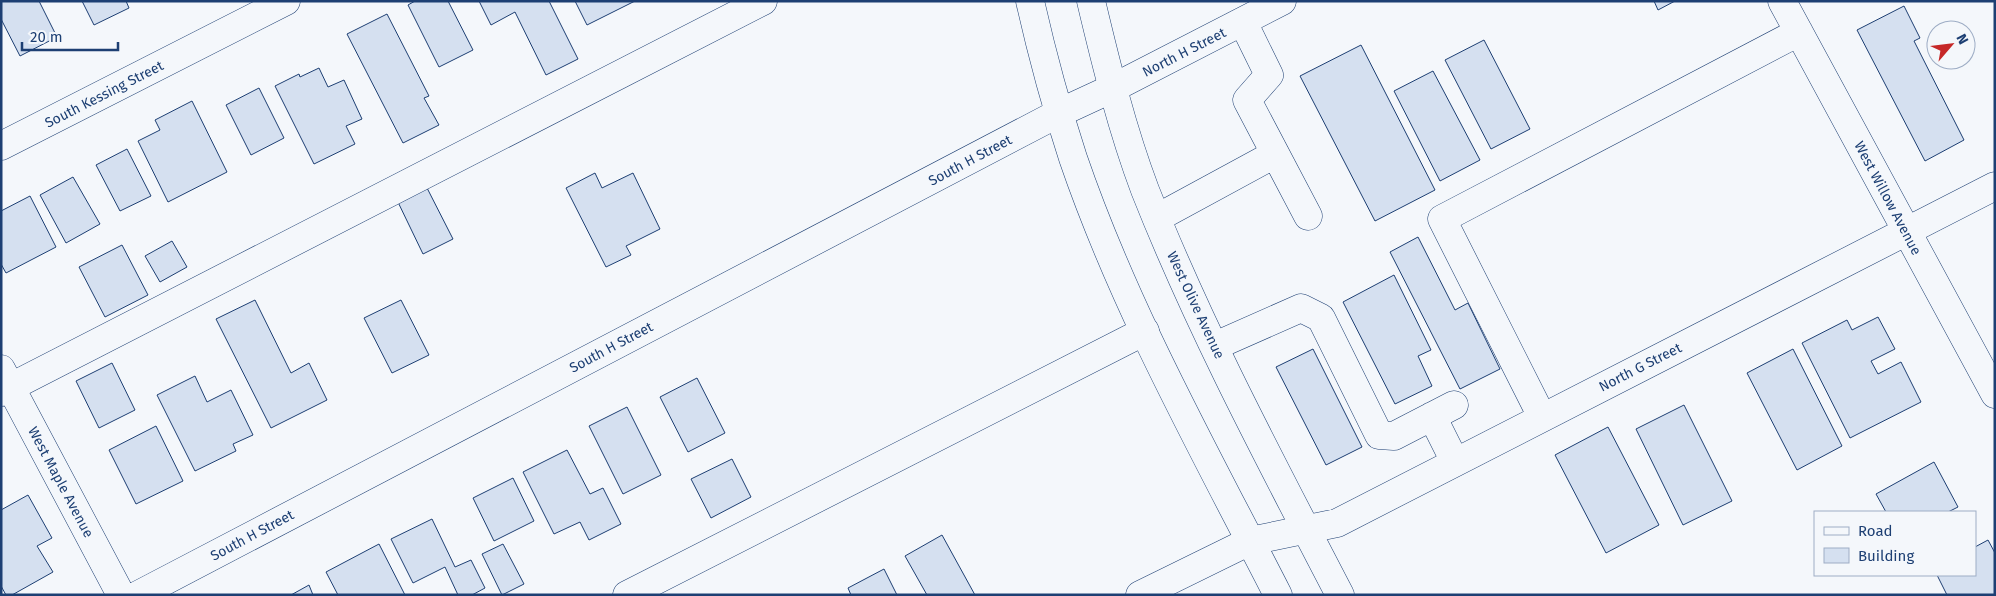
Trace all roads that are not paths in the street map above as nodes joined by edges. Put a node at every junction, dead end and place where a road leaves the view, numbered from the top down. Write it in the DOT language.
graph roads {
  1 [pos="286,1"];
  2 [pos="763,1"];
  3 [pos="1030,1"];
  4 [pos="1091,1"];
  5 [pos="1282,1"];
  6 [pos="1782,1"];
  7 [pos="1248,13"];
  8 [pos="1799,32"];
  9 [pos="1113,88"];
  10 [pos="1086,101"];
  11 [pos="1059,113"];
  12 [pos="1,146"];
  13 [pos="1276,154"];
  14 [pos="1995,186"];
  15 [pos="1308,216"];
  16 [pos="1157,218"];
  17 [pos="1905,230"];
  18 [pos="1145,331"];
  19 [pos="1215,346"];
  20 [pos="4,383"];
  21 [pos="1995,394"];
  22 [pos="1542,417"];
  23 [pos="1456,462"];
  24 [pos="1293,532"];
  25 [pos="1250,541"];
  26 [pos="121,595"];
  27 [pos="138,595"];
  28 [pos="627,595"];
  29 [pos="1140,595"];
  30 [pos="1278,595"];
  31 [pos="1340,595"];
  1 -- 12 [label="street, South Kessing Street"];
  2 -- 20 [label="street"];
  3 -- 11 [label="street"];
  4 -- 9 [label="street, West Olive Avenue"];
  5 -- 7 [label="street, North H Street"];
  6 -- 8 [label="street, West Willow Avenue"];
  7 -- 9 [label="street, North H Street"];
  7 -- 13 [label="street"];
  8 -- 17 [label="street, West Willow Avenue"];
  8 -- 22 [label="street"];
  9 -- 10 [label="street, North H Street"];
  9 -- 16 [label="street, West Olive Avenue"];
  10 -- 11 [label="street, South H Street"];
  11 -- 18 [label="street"];
  11 -- 27 [label="street, South H Street"];
  13 -- 15 [label="street"];
  13 -- 16 [label="street"];
  14 -- 17 [label="street, North G Street"];
  16 -- 19 [label="street, West Olive Avenue"];
  17 -- 21 [label="street, West Willow Avenue"];
  17 -- 22 [label="street, North G Street"];
  18 -- 25 [label="street"];
  18 -- 28 [label="street"];
  19 -- 23 [label="street"];
  19 -- 24 [label="street, West Olive Avenue"];
  20 -- 26 [label="street, West Maple Avenue"];
  22 -- 23 [label="street, North G Street"];
  23 -- 24 [label="street, North G Street"];
  24 -- 25 [label="street, North G Street"];
  24 -- 31 [label="street, West Olive Avenue"];
  25 -- 29 [label="street, North G Street"];
  25 -- 30 [label="street"];
}
